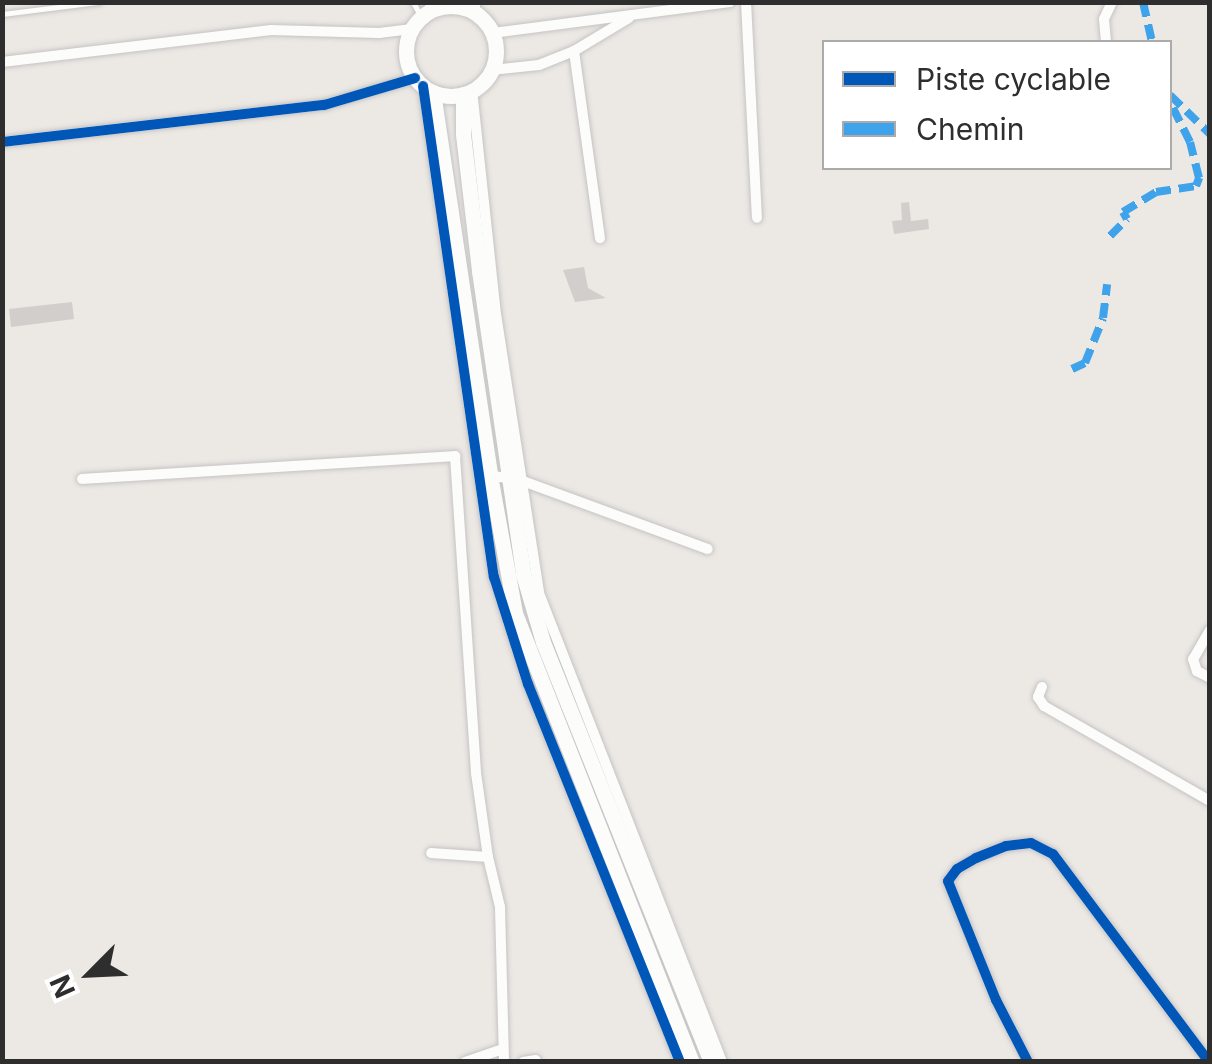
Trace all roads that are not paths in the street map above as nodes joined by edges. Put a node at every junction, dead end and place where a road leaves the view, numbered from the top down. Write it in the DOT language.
graph roads {
  1 [pos="99,2"];
  2 [pos="730,2"];
  3 [pos="746,2"];
  4 [pos="1112,2"];
  5 [pos="67,4"];
  6 [pos="470,7"];
  7 [pos="427,10"];
  8 [pos="2,14"];
  9 [pos="634,14"];
  10 [pos="492,33"];
  11 [pos="1106,40"];
  12 [pos="574,51"];
  13 [pos="2,62"];
  14 [pos="491,70"];
  15 [pos="424,85"];
  16 [pos="468,92"];
  17 [pos="2,142"];
  18 [pos="757,218"];
  19 [pos="600,238"];
  20 [pos="484,476"];
  21 [pos="513,478"];
  22 [pos="82,479"];
  23 [pos="708,548"];
  24 [pos="1210,630"];
  25 [pos="1210,678"];
  26 [pos="1042,688"];
  27 [pos="1210,801"];
  28 [pos="430,853"];
  29 [pos="488,858"];
  30 [pos="503,1048"];
  31 [pos="536,1060"];
  32 [pos="465,1062"];
  33 [pos="504,1062"];
  34 [pos="523,1062"];
  35 [pos="680,1062"];
  36 [pos="692,1062"];
  37 [pos="711,1062"];
  38 [pos="722,1062"];
  39 [pos="1028,1062"];
  40 [pos="1210,1062"];
  1 -- 5 [label="lane"];
  2 -- 9 [label="street"];
  3 -- 18 [label="street"];
  4 -- 11 [label="street"];
  5 -- 8 [label="lane"];
  6 -- 7 [label="main road"];
  6 -- 10 [label="main road"];
  7 -- 13 [label="street"];
  7 -- 15 [label="main road"];
  9 -- 10 [label="street"];
  9 -- 12 [label="street"];
  10 -- 14 [label="main road"];
  12 -- 14 [label="street"];
  12 -- 19 [label="street"];
  14 -- 16 [label="main road"];
  15 -- 16 [label="main road"];
  15 -- 17 [label="street"];
  15 -- 20 [label="main road"];
  16 -- 21 [label="main road"];
  20 -- 21 [label="street"];
  20 -- 35 [label="street"];
  20 -- 36 [label="main road"];
  21 -- 23 [label="street"];
  21 -- 37 [label="main road"];
  21 -- 38 [label="street"];
  22 -- 29 [label="street"];
  24 -- 25 [label="street"];
  26 -- 27 [label="street"];
  28 -- 29 [label="street"];
  29 -- 30 [label="street"];
  30 -- 32 [label="street"];
  30 -- 33 [label="street"];
  31 -- 34 [label="street"];
  39 -- 40 [label="street"];
}
